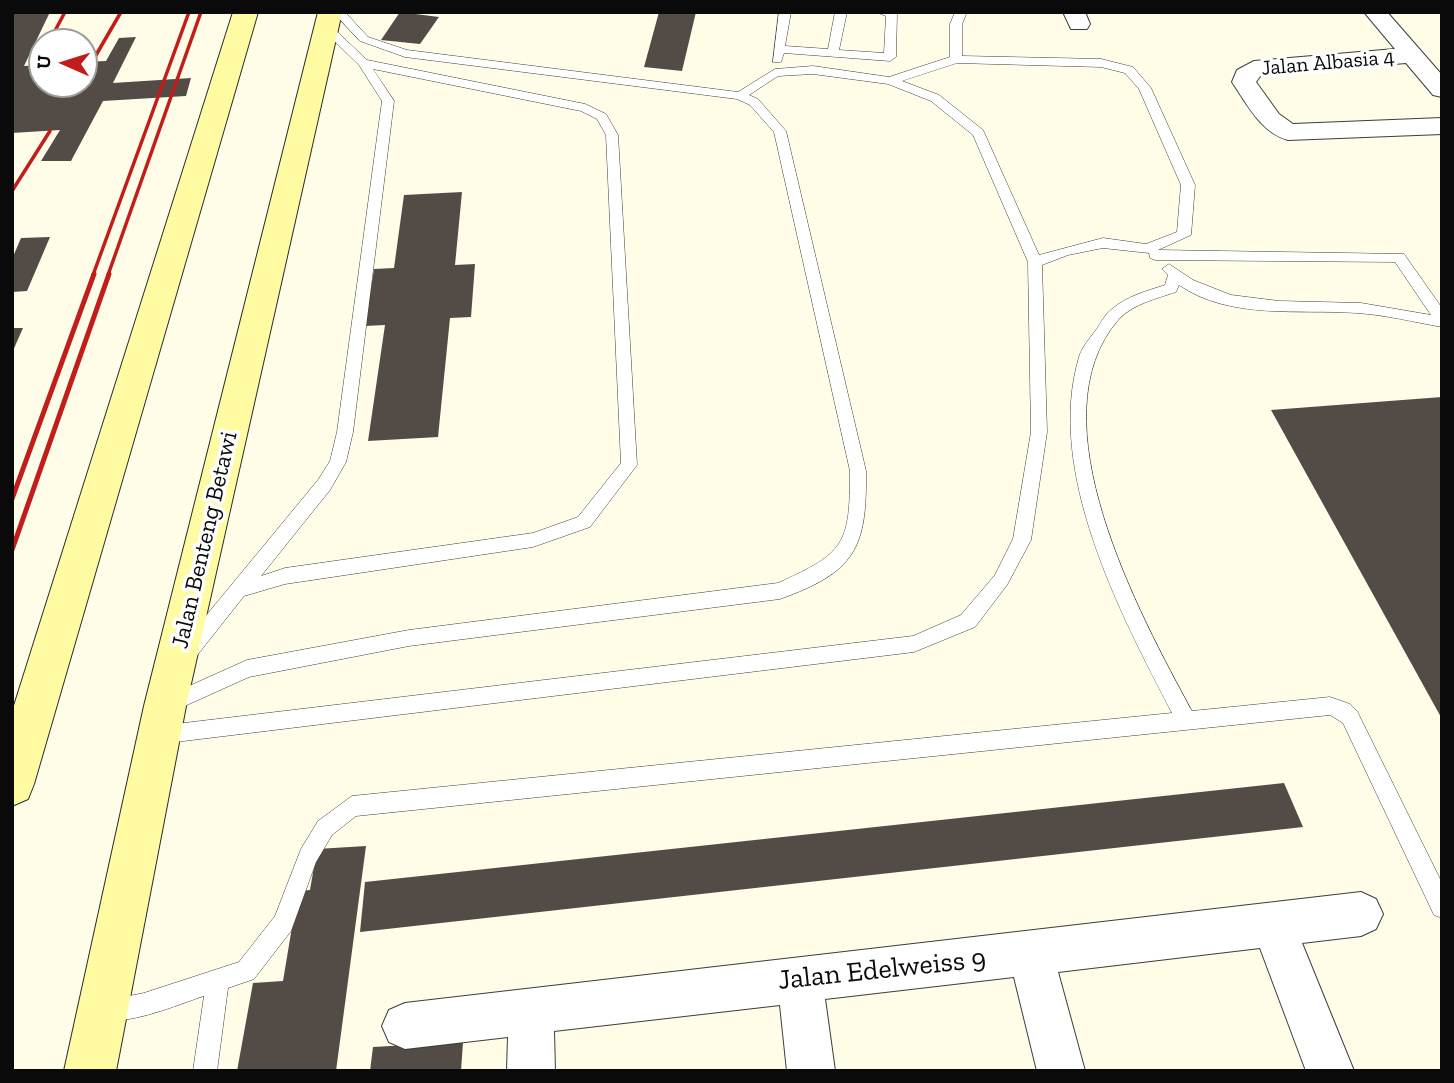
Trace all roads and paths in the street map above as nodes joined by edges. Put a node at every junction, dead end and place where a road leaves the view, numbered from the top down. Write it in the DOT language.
graph roads {
  1 [pos="246,12"];
  2 [pos="785,12"];
  3 [pos="841,12"];
  4 [pos="881,12"];
  5 [pos="961,12"];
  6 [pos="1375,12"];
  7 [pos="332,17"];
  8 [pos="779,49"];
  9 [pos="833,53"];
  10 [pos="1412,55"];
  11 [pos="957,59"];
  12 [pos="363,63"];
  13 [pos="775,73"];
  14 [pos="890,81"];
  15 [pos="1442,90"];
  16 [pos="740,96"];
  17 [pos="1442,125"];
  18 [pos="1151,252"];
  19 [pos="1035,262"];
  20 [pos="1175,275"];
  21 [pos="1442,321"];
  22 [pos="239,590"];
  23 [pos="166,703"];
  24 [pos="1187,721"];
  25 [pos="12,784"];
  26 [pos="1442,906"];
  27 [pos="1361,914"];
  28 [pos="1273,925"];
  29 [pos="1031,953"];
  30 [pos="799,978"];
  31 [pos="218,981"];
  32 [pos="103,1010"];
  33 [pos="531,1014"];
  34 [pos="405,1026"];
  35 [pos="90,1071"];
  36 [pos="205,1071"];
  37 [pos="531,1071"];
  38 [pos="811,1071"];
  39 [pos="1061,1071"];
  40 [pos="1330,1071"];
  1 -- 25 [label="main road"];
  2 -- 8 [label="lane"];
  3 -- 9 [label="lane"];
  4 -- 9 [label="lane"];
  5 -- 11 [label="lane"];
  6 -- 10 [label="street"];
  7 -- 12 [label="lane"];
  7 -- 16 [label="lane"];
  7 -- 23 [label="main road, Jalan Benteng Betawi"];
  8 -- 9 [label="lane"];
  8 -- 13 [label="lane"];
  10 -- 15 [label="street"];
  10 -- 17 [label="street, Jalan Albasia 4"];
  11 -- 14 [label="lane"];
  11 -- 18 [label="lane"];
  12 -- 22 [label="lane"];
  12 -- 22 [label="lane"];
  13 -- 14 [label="lane"];
  13 -- 16 [label="lane"];
  14 -- 19 [label="lane"];
  16 -- 23 [label="lane"];
  18 -- 19 [label="lane"];
  18 -- 20 [label="lane"];
  18 -- 21 [label="lane"];
  19 -- 23 [label="lane"];
  20 -- 21 [label="lane"];
  20 -- 24 [label="lane"];
  22 -- 23 [label="lane"];
  23 -- 32 [label="main road, Jalan Benteng Betawi"];
  24 -- 26 [label="lane"];
  24 -- 31 [label="lane"];
  27 -- 28 [label="street, Jalan Edelweiss 9"];
  28 -- 29 [label="street, Jalan Edelweiss 9"];
  28 -- 40 [label="street"];
  29 -- 30 [label="street, Jalan Edelweiss 9"];
  29 -- 39 [label="street"];
  30 -- 33 [label="street, Jalan Edelweiss 9"];
  30 -- 38 [label="street"];
  31 -- 32 [label="lane"];
  31 -- 36 [label="lane"];
  32 -- 35 [label="main road, Jalan Benteng Betawi"];
  33 -- 34 [label="street, Jalan Edelweiss 9"];
  33 -- 37 [label="street"];
}
